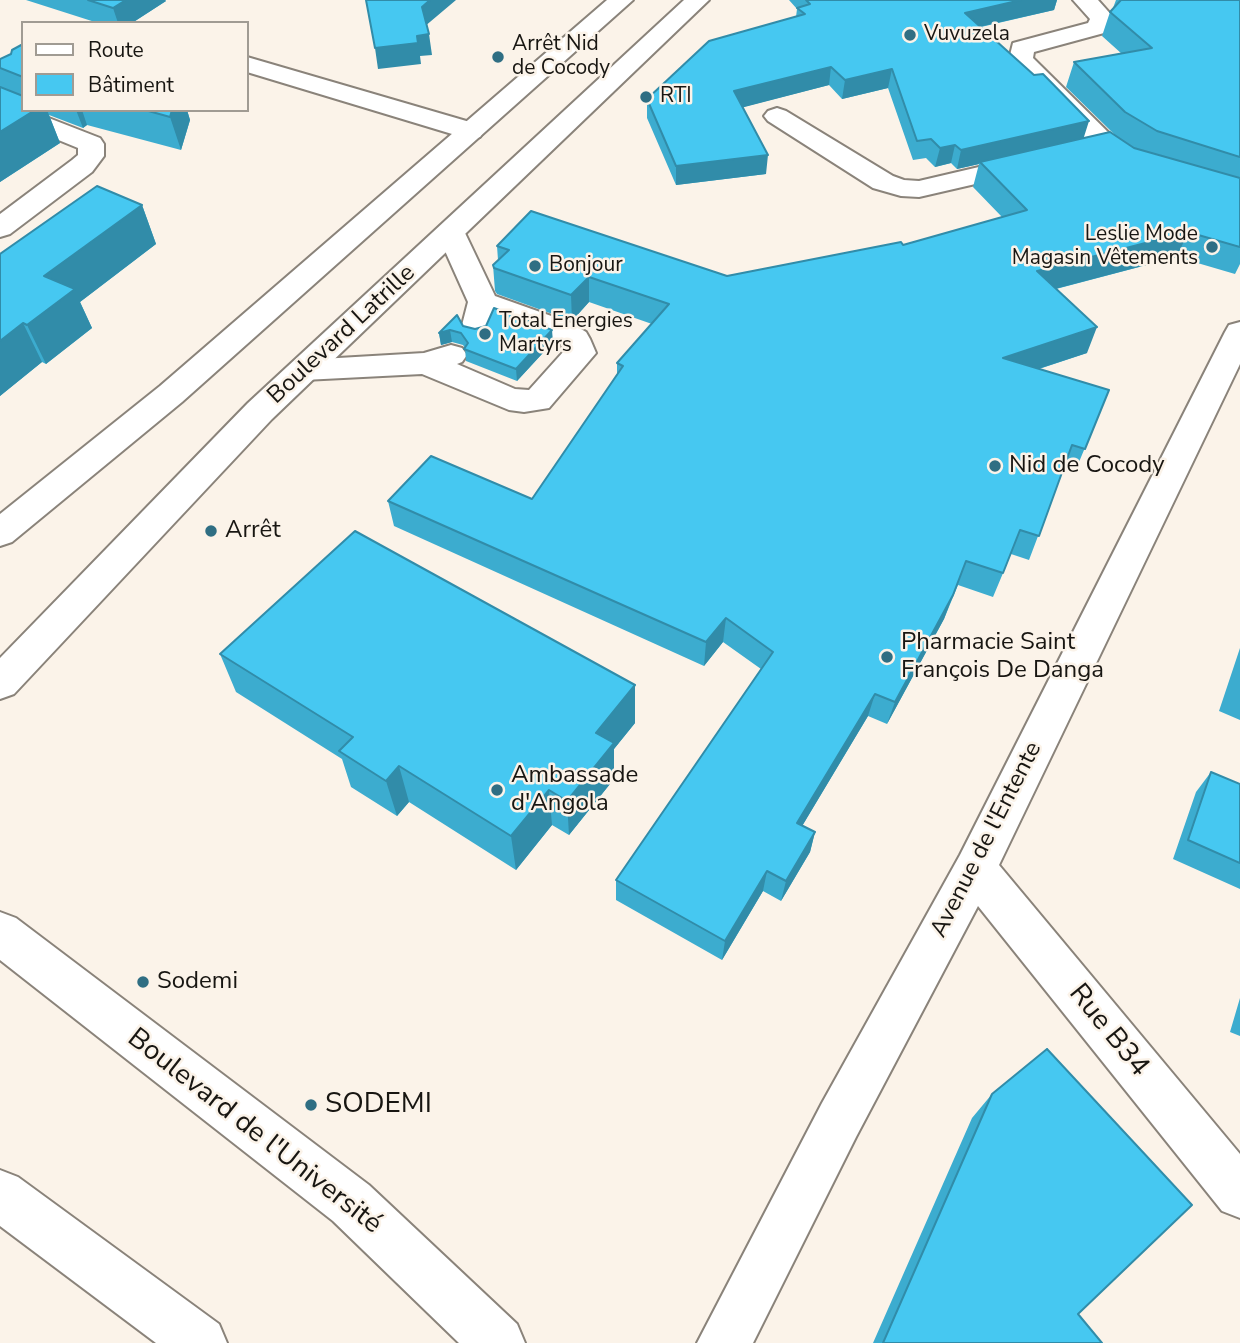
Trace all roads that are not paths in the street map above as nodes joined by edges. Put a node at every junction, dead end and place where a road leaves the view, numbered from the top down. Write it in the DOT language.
graph roads {
  1 [pos="621,0"];
  2 [pos="697,0"];
  3 [pos="1085,0"];
  4 [pos="248,64"];
  5 [pos="0,107"];
  6 [pos="777,116"];
  7 [pos="471,131"];
  8 [pos="1106,145"];
  9 [pos="1080,151"];
  10 [pos="1053,158"];
  11 [pos="1240,197"];
  12 [pos="0,228"];
  13 [pos="451,233"];
  14 [pos="1240,332"];
  15 [pos="304,370"];
  16 [pos="0,533"];
  17 [pos="0,683"];
  18 [pos="975,869"];
  19 [pos="0,933"];
  20 [pos="1240,1192"];
  21 [pos="0,1195"];
  22 [pos="200,1343"];
  23 [pos="498,1343"];
  24 [pos="724,1343"];
  1 -- 7 [label="main road"];
  2 -- 13 [label="main road, Boulevard Latrille"];
  3 -- 8 [label="main road"];
  4 -- 7 [label="main road"];
  5 -- 12 [label="main road"];
  6 -- 10 [label="main road"];
  7 -- 16 [label="main road"];
  8 -- 9 [label="main road"];
  8 -- 11 [label="main road"];
  13 -- 15 [label="main road, Boulevard Latrille"];
  13 -- 15 [label="main road"];
  14 -- 18 [label="main road, Avenue de l'Entente"];
  15 -- 17 [label="main road, Boulevard Latrille"];
  18 -- 20 [label="main road, Rue B34"];
  18 -- 24 [label="main road, Avenue de l'Entente"];
  19 -- 23 [label="main road, Boulevard de l'Université"];
  21 -- 22 [label="main road"];
}
